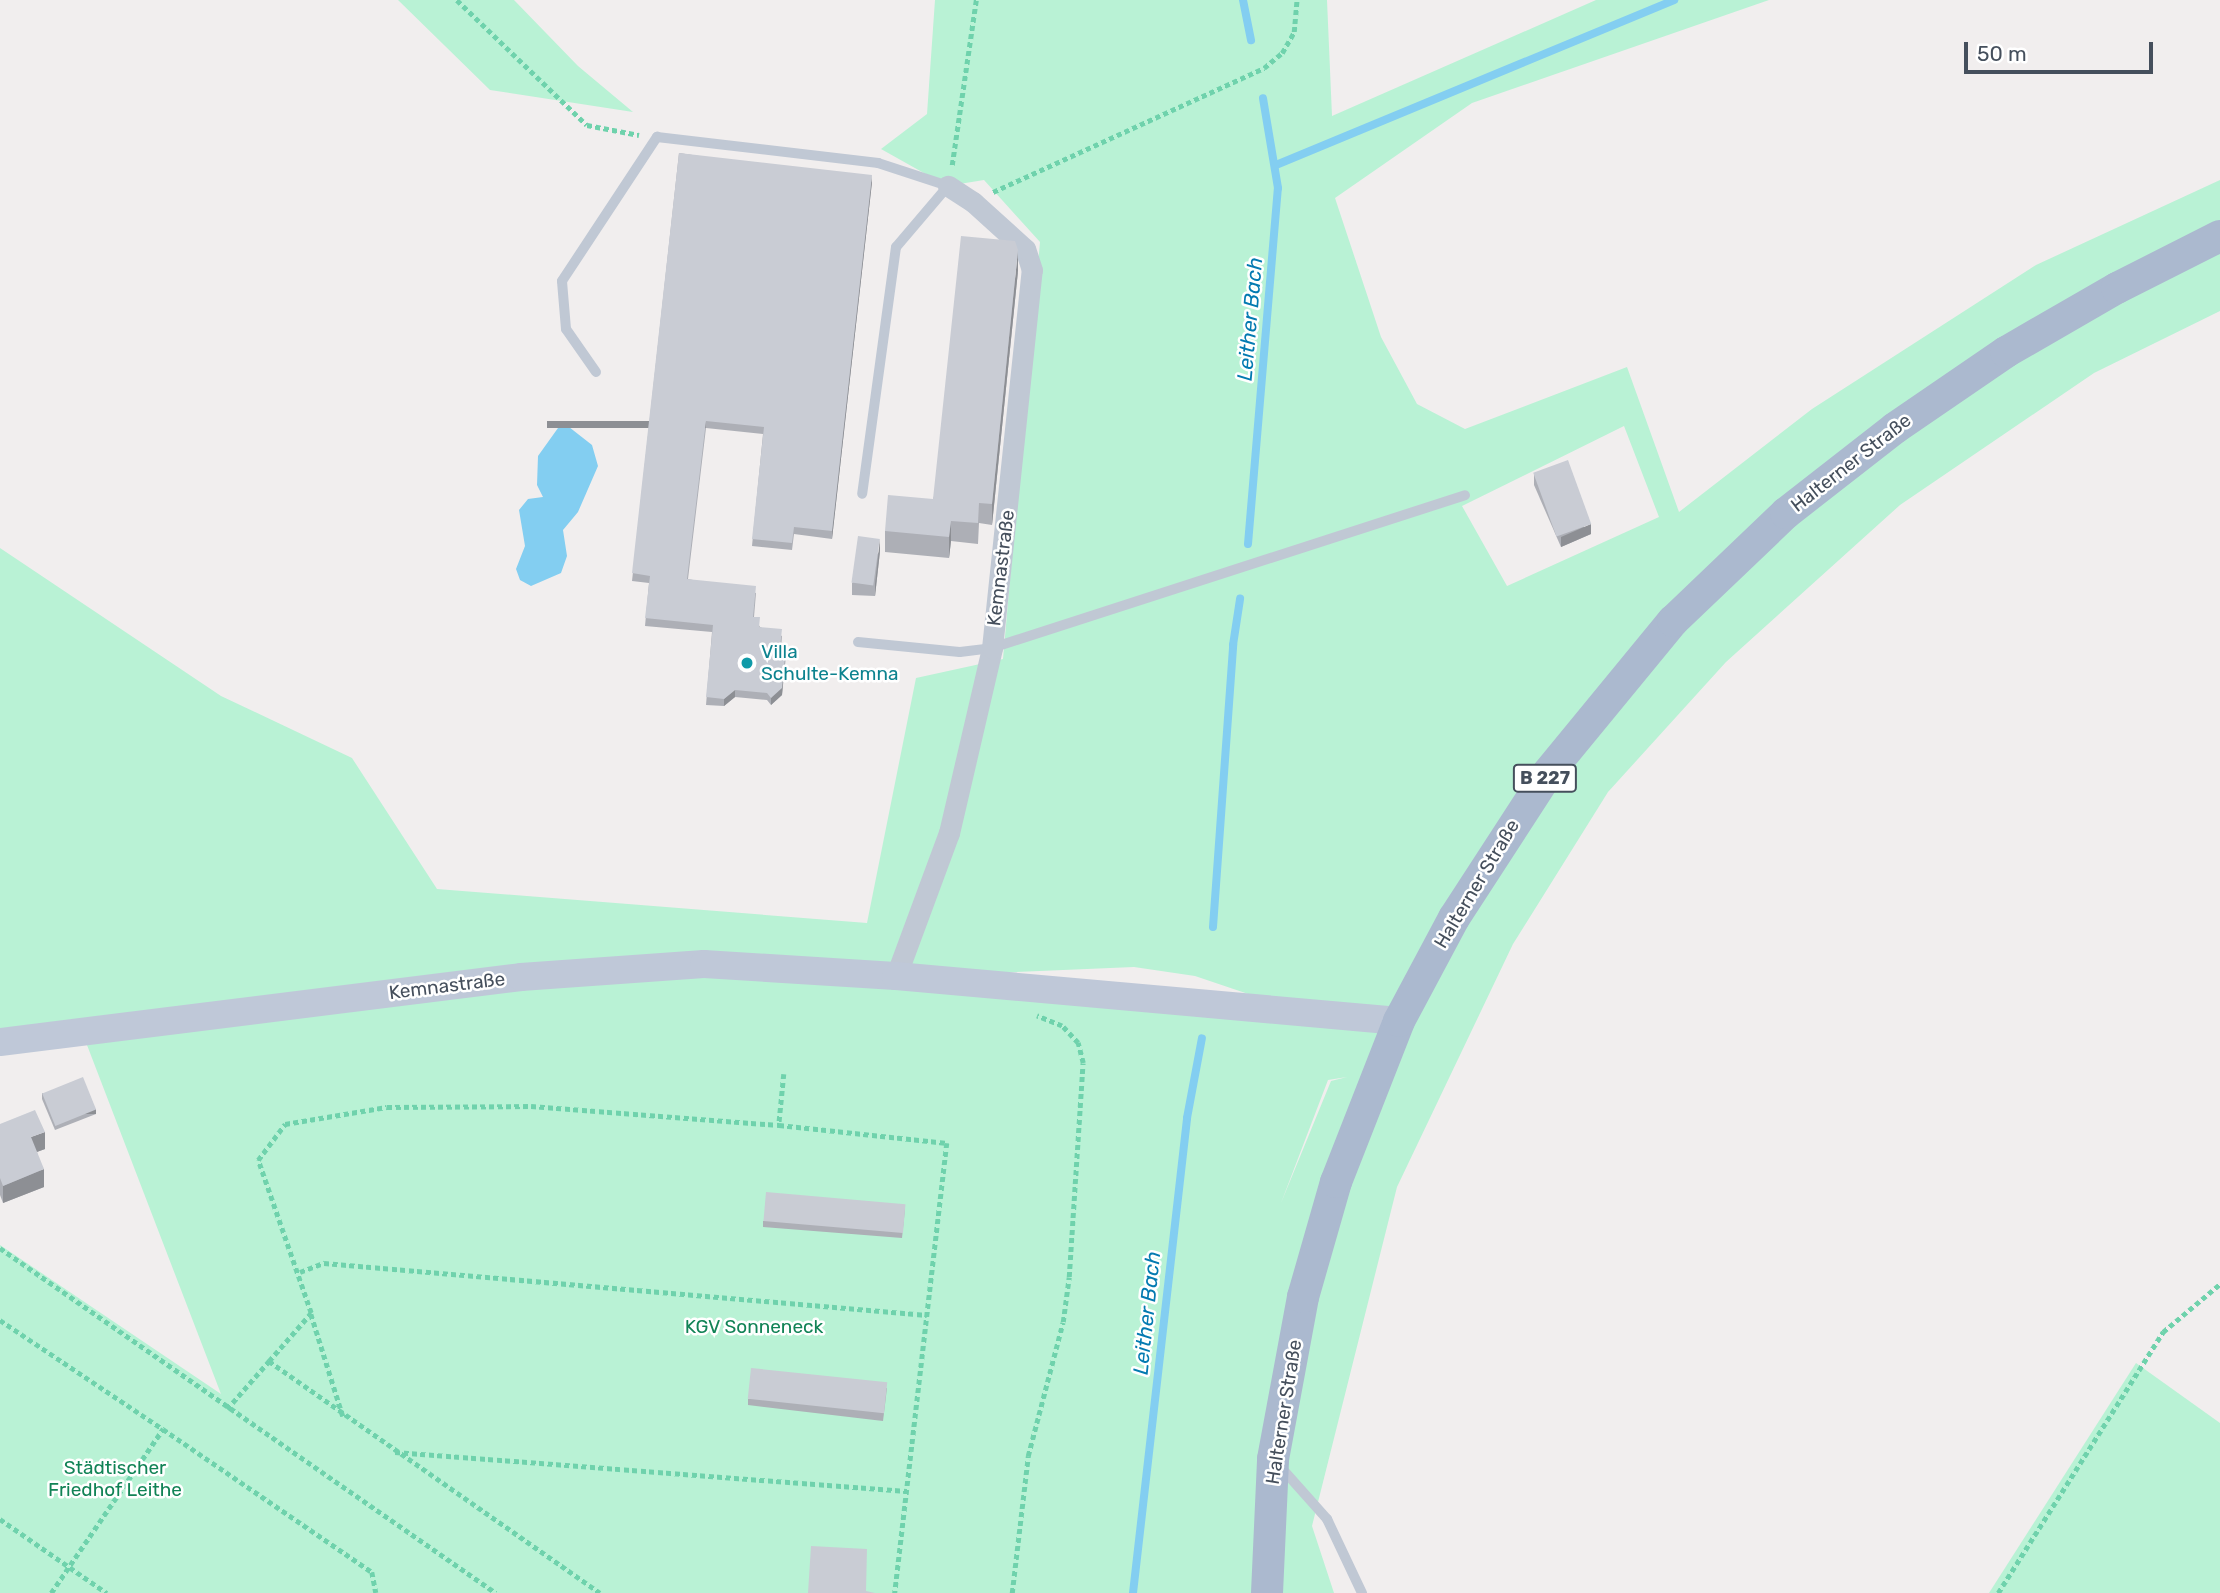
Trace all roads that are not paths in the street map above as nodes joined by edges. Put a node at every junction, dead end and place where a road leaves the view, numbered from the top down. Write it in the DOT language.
graph roads {
  1 [pos="948,186"];
  2 [pos="2220,236"];
  3 [pos="596,372"];
  4 [pos="862,494"];
  5 [pos="1465,495"];
  6 [pos="858,642"];
  7 [pos="992,648"];
  8 [pos="896,975"];
  9 [pos="1399,1021"];
  10 [pos="0,1042"];
  11 [pos="1273,1459"];
  12 [pos="1267,1593"];
  13 [pos="1362,1593"];
  1 -- 3 [label="lane"];
  1 -- 4 [label="lane"];
  1 -- 7 [label="street, Kemnastraße"];
  2 -- 9 [label="main road, Halterner Straße / B 227"];
  5 -- 7 [label="lane"];
  6 -- 7 [label="lane"];
  7 -- 8 [label="street, Kemnastraße"];
  8 -- 9 [label="street, Kemnastraße"];
  8 -- 10 [label="street, Kemnastraße"];
  9 -- 11 [label="main road, Halterner Straße / B 227"];
  11 -- 12 [label="main road, Halterner Straße / B 227"];
  11 -- 13 [label="lane"];
}
